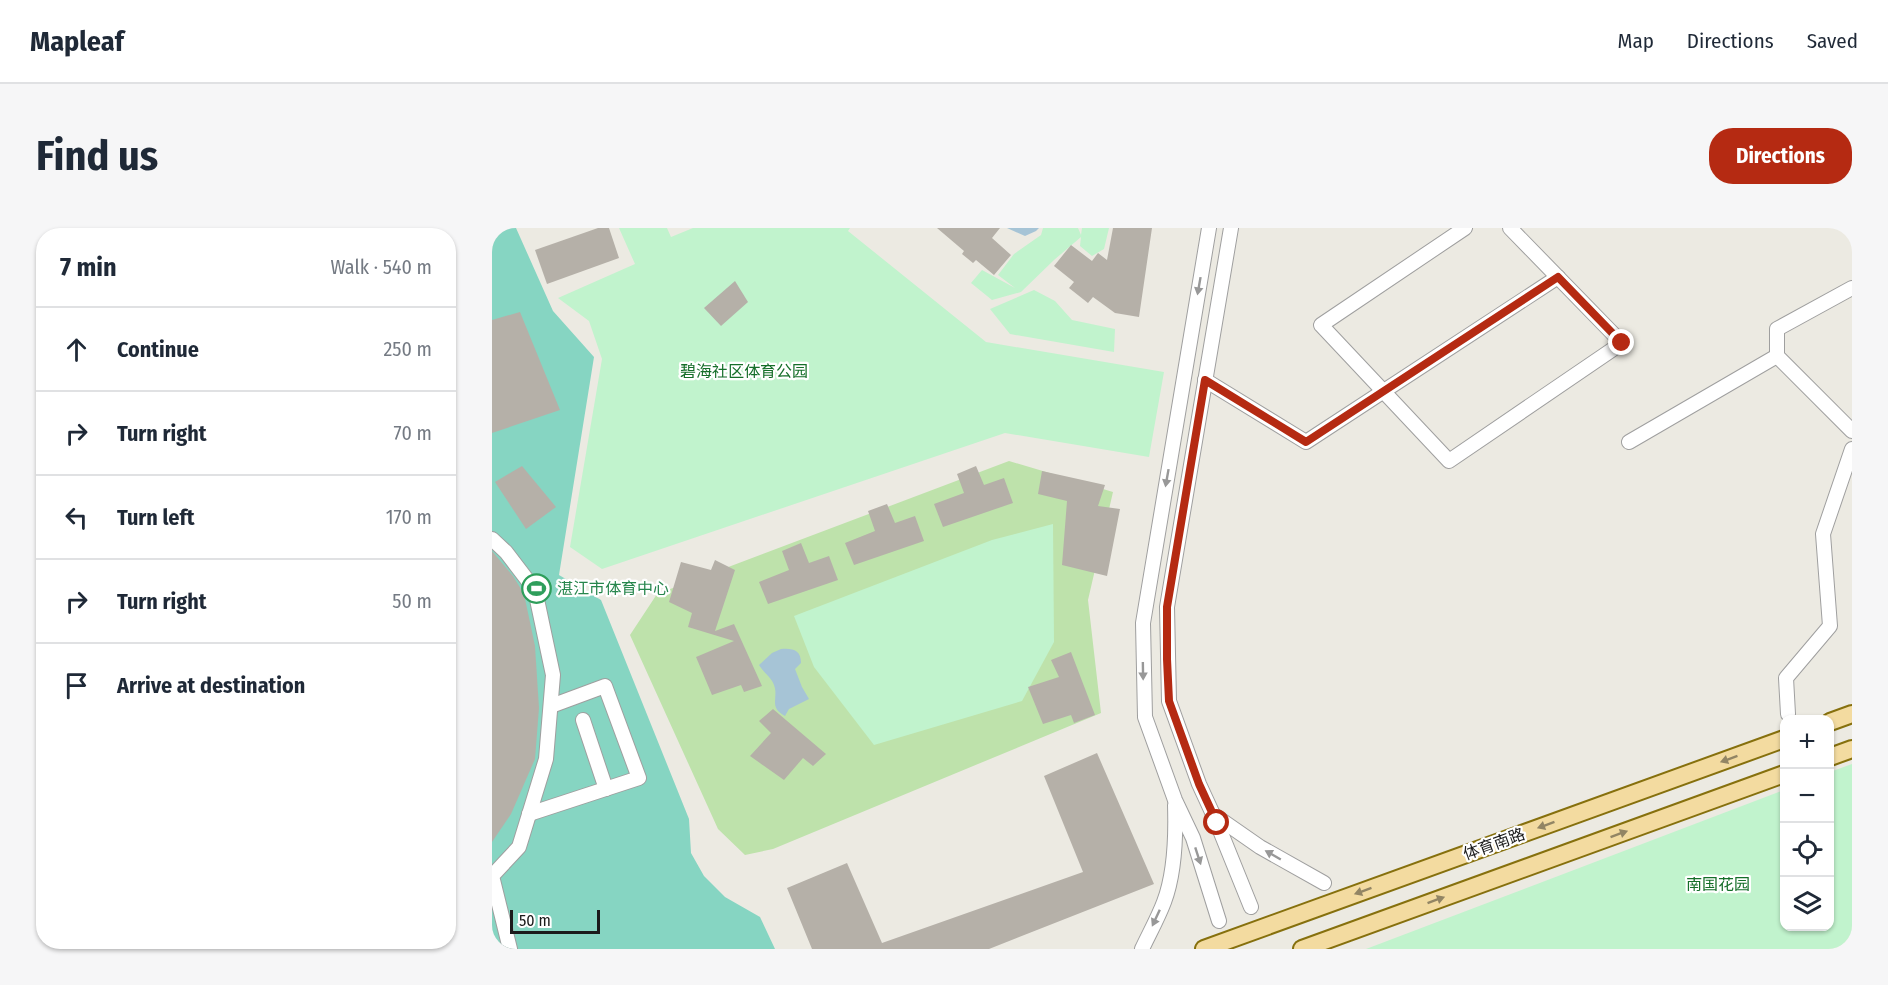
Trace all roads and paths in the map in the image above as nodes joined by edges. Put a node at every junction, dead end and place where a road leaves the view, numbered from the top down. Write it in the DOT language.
graph roads {
  1 [pos="1209,228"];
  2 [pos="1231,228"];
  3 [pos="1465,228"];
  4 [pos="1510,228"];
  5 [pos="1558,277"];
  6 [pos="1852,288"];
  7 [pos="1777,356"];
  8 [pos="1205,380"];
  9 [pos="1383,392"];
  10 [pos="1850,426"];
  11 [pos="1629,442"];
  12 [pos="1852,449"];
  13 [pos="492,539"];
  14 [pos="551,706"];
  15 [pos="1788,714"];
  16 [pos="1852,714"];
  17 [pos="583,720"];
  18 [pos="1834,721"];
  19 [pos="1780,741"];
  20 [pos="1852,749"];
  21 [pos="1834,756"];
  22 [pos="1780,776"];
  23 [pos="606,789"];
  24 [pos="1175,800"];
  25 [pos="529,814"];
  26 [pos="1213,814"];
  27 [pos="1324,883"];
  28 [pos="1251,907"];
  29 [pos="1219,921"];
  30 [pos="510,949"];
  31 [pos="1142,949"];
  32 [pos="1204,949"];
  33 [pos="1302,949"];
  1 -- 24 [label="street, one-way"];
  2 -- 8 [label="street"];
  3 -- 9 [label="street"];
  4 -- 5 [label="street"];
  5 -- 9 [label="street"];
  5 -- 9 [label="street"];
  6 -- 7 [label="street"];
  7 -- 10 [label="street"];
  7 -- 11 [label="street"];
  8 -- 9 [label="street"];
  8 -- 26 [label="street"];
  12 -- 15 [label="street"];
  13 -- 14 [label="street"];
  14 -- 23 [label="street"];
  14 -- 25 [label="street"];
  16 -- 18 [label="main road"];
  17 -- 23 [label="street"];
  19 -- 32 [label="main road, 体育南路, one-way"];
  20 -- 21 [label="main road"];
  33 -- 22 [label="main road, 体育南路, one-way"];
  23 -- 25 [label="street"];
  24 -- 29 [label="street, one-way"];
  24 -- 31 [label="street, one-way"];
  25 -- 30 [label="street"];
  27 -- 26 [label="street, one-way"];
  26 -- 28 [label="street"];
}
